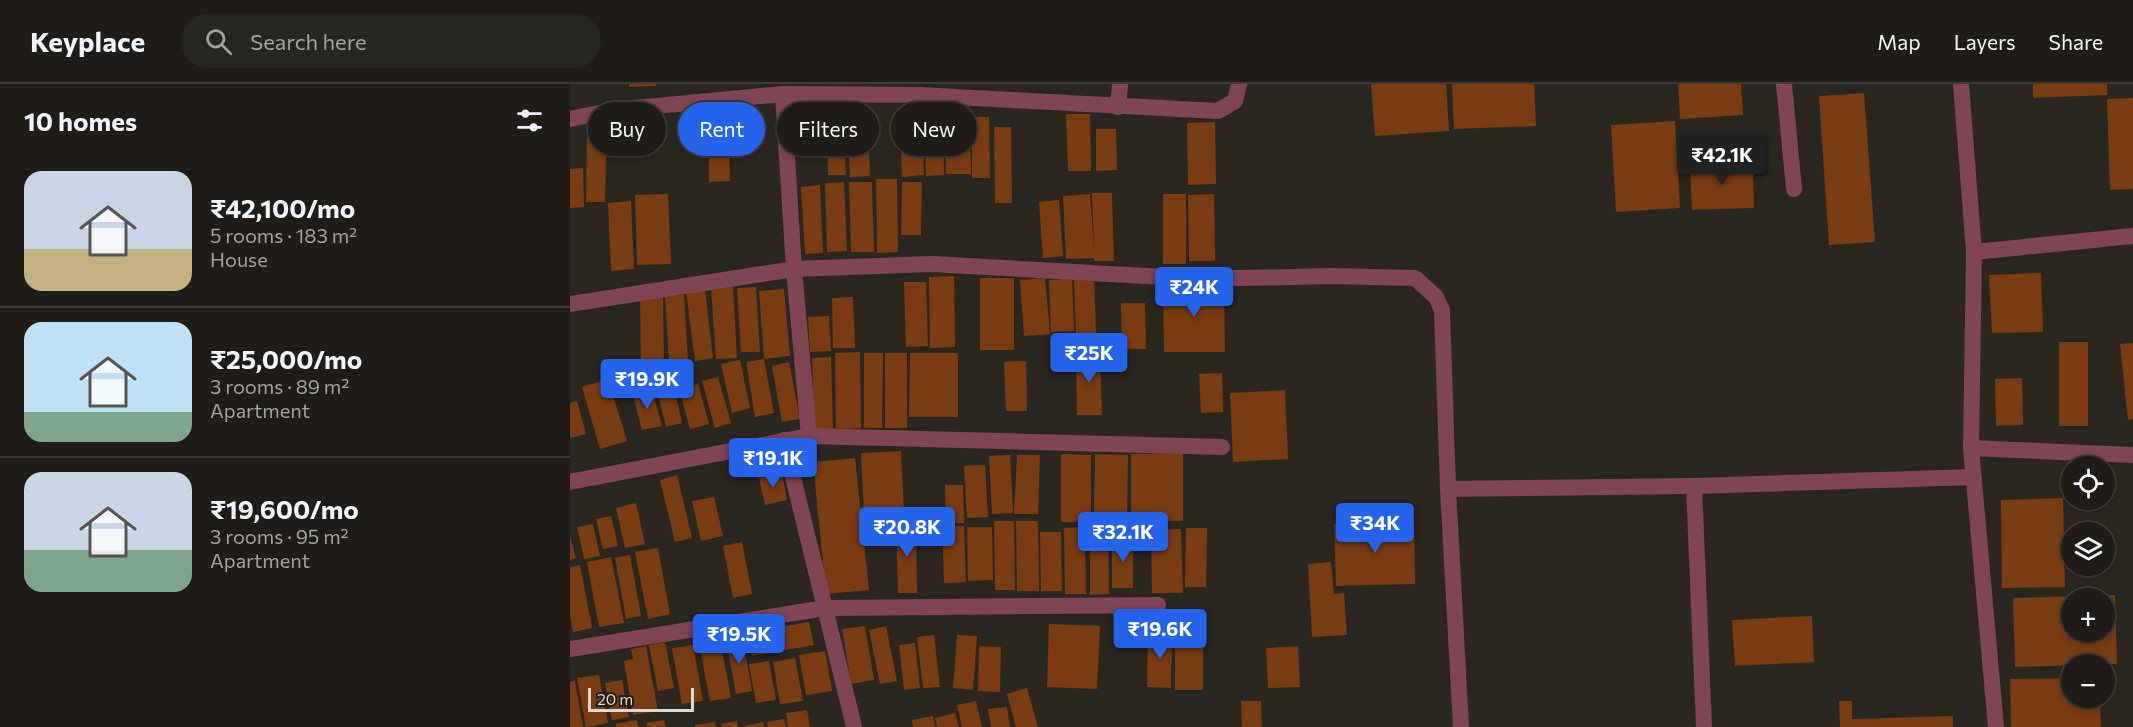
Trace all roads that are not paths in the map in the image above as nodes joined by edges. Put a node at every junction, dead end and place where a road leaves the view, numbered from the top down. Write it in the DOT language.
graph roads {
  1 [pos="1120,84"];
  2 [pos="1239,84"];
  3 [pos="1784,84"];
  4 [pos="1961,84"];
  5 [pos="920,89"];
  6 [pos="783,94"];
  7 [pos="1118,107"];
  8 [pos="570,119"];
  9 [pos="1794,189"];
  10 [pos="2133,236"];
  11 [pos="1974,252"];
  12 [pos="794,269"];
  13 [pos="570,304"];
  14 [pos="809,436"];
  15 [pos="784,440"];
  16 [pos="1222,447"];
  17 [pos="1971,448"];
  18 [pos="2133,455"];
  19 [pos="1974,477"];
  20 [pos="570,483"];
  21 [pos="1694,486"];
  22 [pos="1448,489"];
  23 [pos="1158,605"];
  24 [pos="825,608"];
  25 [pos="570,650"];
  26 [pos="854,727"];
  27 [pos="1461,727"];
  28 [pos="1704,727"];
  29 [pos="1996,727"];
  1 -- 7 [label="street"];
  2 -- 7 [label="street"];
  3 -- 9 [label="street"];
  4 -- 11 [label="street"];
  5 -- 6 [label="street"];
  5 -- 7 [label="street"];
  6 -- 8 [label="street"];
  6 -- 12 [label="street"];
  10 -- 11 [label="street"];
  11 -- 17 [label="street"];
  12 -- 13 [label="street"];
  12 -- 14 [label="street"];
  12 -- 22 [label="street"];
  14 -- 15 [label="street"];
  14 -- 16 [label="street"];
  15 -- 20 [label="street"];
  15 -- 24 [label="street"];
  17 -- 18 [label="street"];
  17 -- 19 [label="street"];
  19 -- 21 [label="street"];
  19 -- 29 [label="street"];
  21 -- 22 [label="street"];
  21 -- 28 [label="street"];
  22 -- 27 [label="street"];
  23 -- 24 [label="street"];
  24 -- 25 [label="street"];
  24 -- 26 [label="street"];
}
